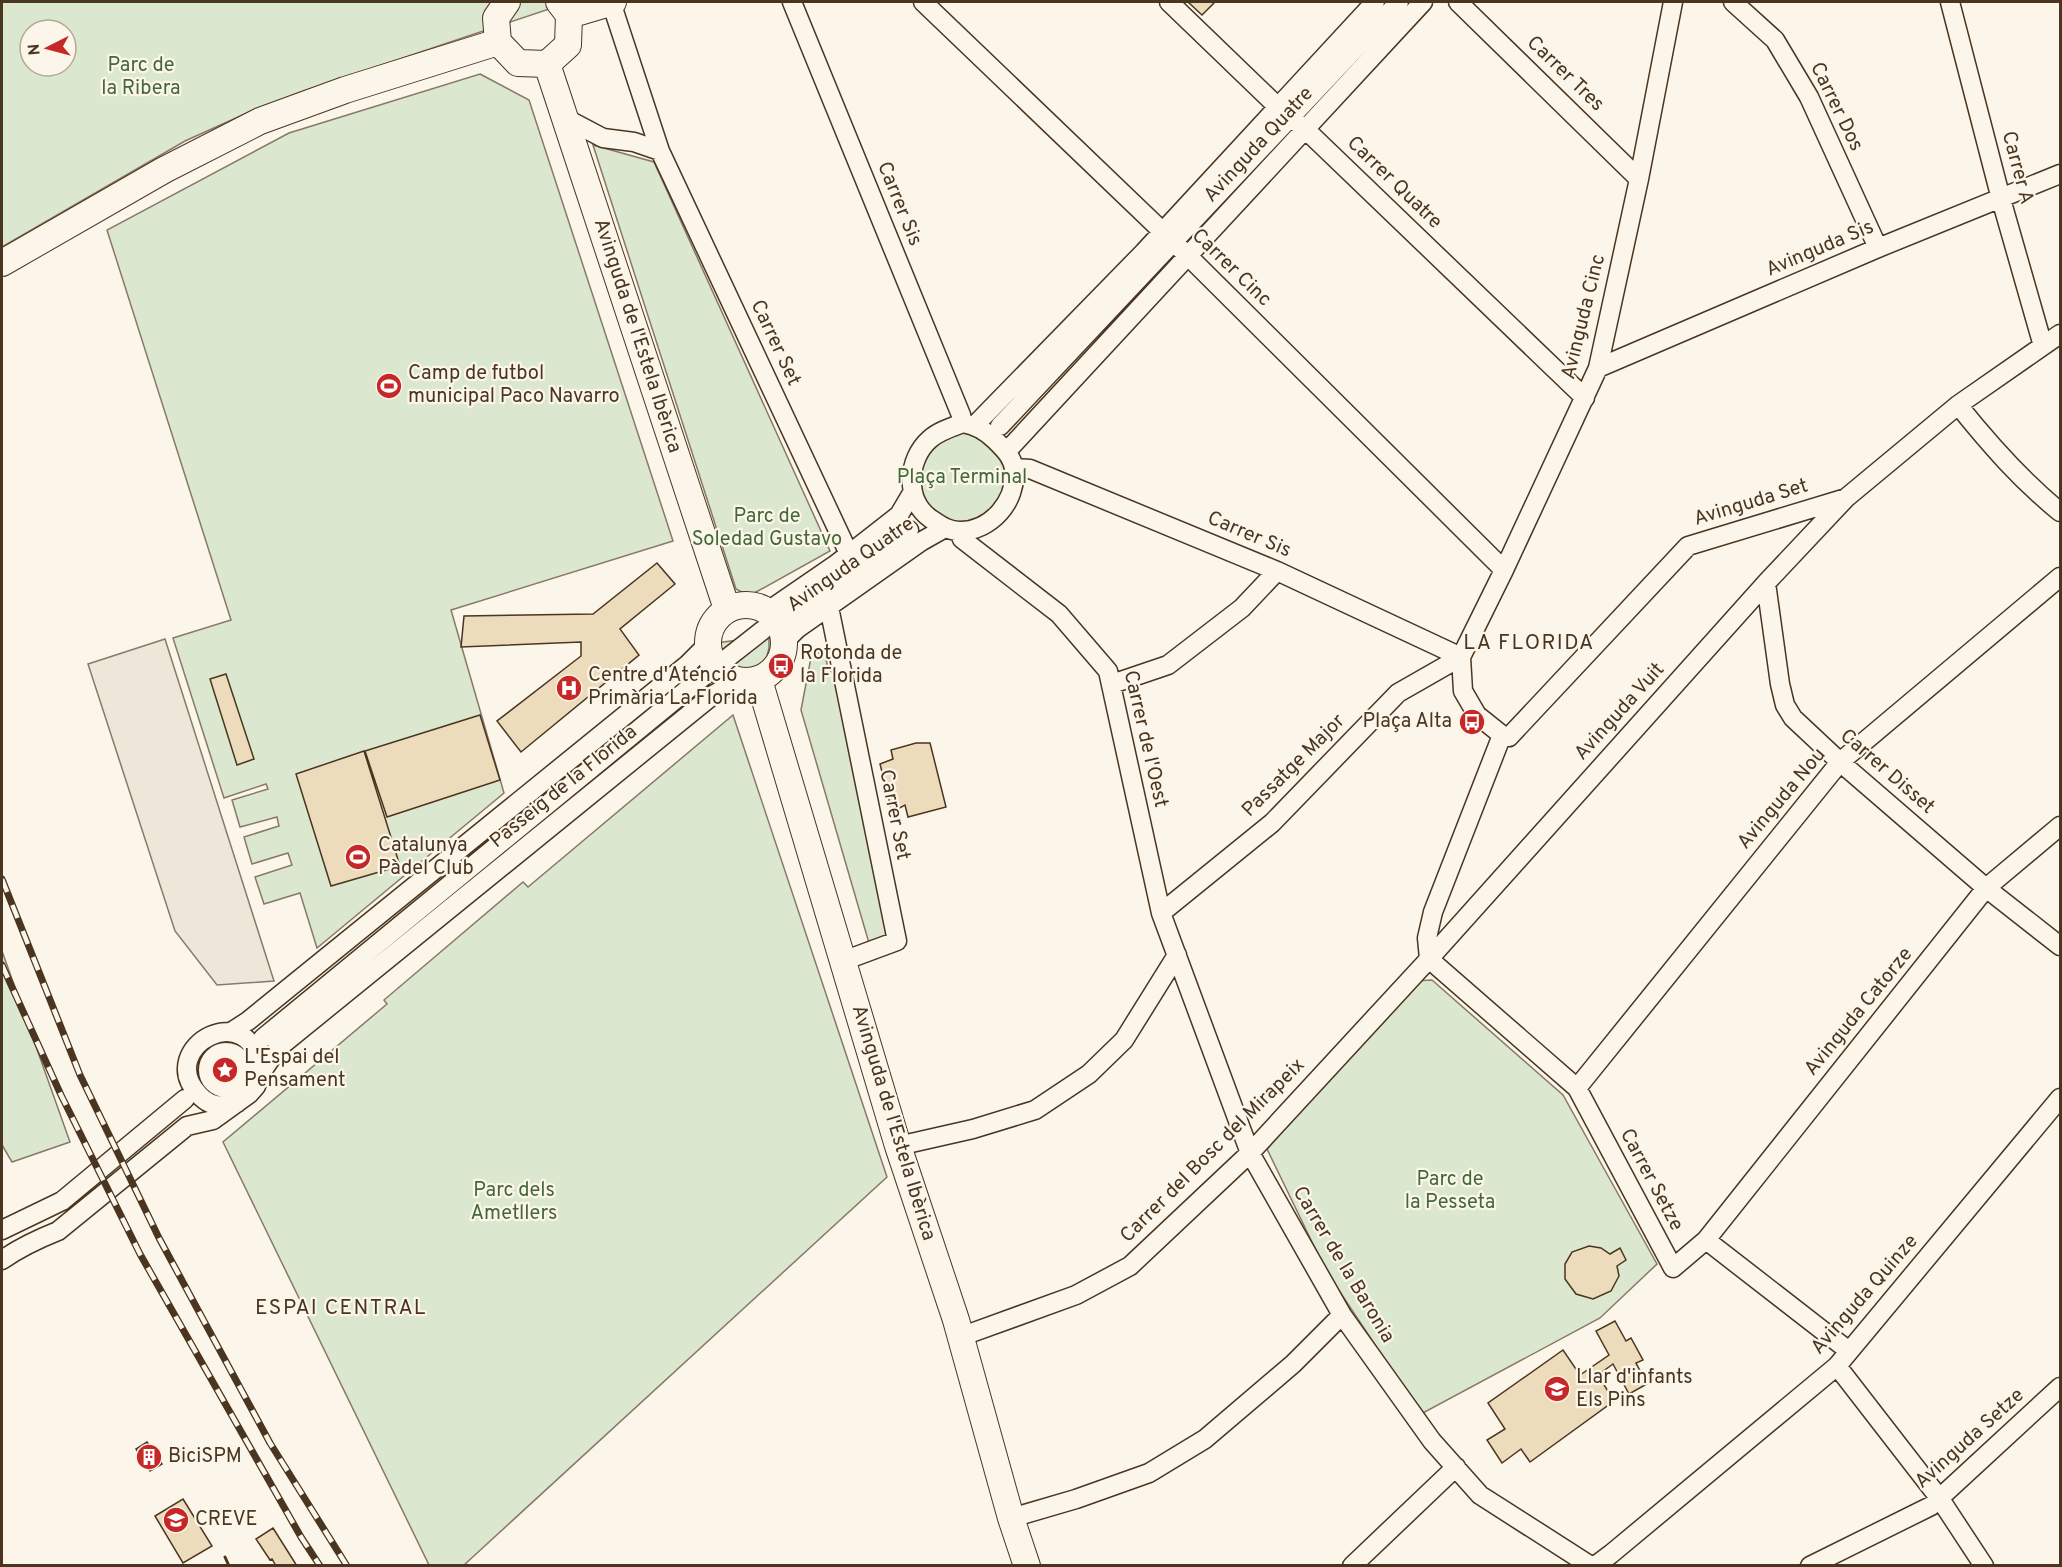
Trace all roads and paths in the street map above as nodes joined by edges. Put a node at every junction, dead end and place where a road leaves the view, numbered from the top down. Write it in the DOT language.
graph roads {
  1 [pos="507,2"];
  2 [pos="612,2"];
  3 [pos="792,2"];
  4 [pos="923,2"];
  5 [pos="1169,2"];
  6 [pos="1375,2"];
  7 [pos="1399,2"];
  8 [pos="1424,2"];
  9 [pos="1458,2"];
  10 [pos="1673,2"];
  11 [pos="1733,2"];
  12 [pos="1950,2"];
  13 [pos="564,8"];
  14 [pos="498,42"];
  15 [pos="547,64"];
  16 [pos="565,118"];
  17 [pos="1292,118"];
  18 [pos="660,151"];
  19 [pos="2061,174"];
  20 [pos="1639,179"];
  21 [pos="2001,198"];
  22 [pos="1167,237"];
  23 [pos="1878,248"];
  24 [pos="1188,255"];
  25 [pos="2,263"];
  26 [pos="2061,334"];
  27 [pos="2043,346"];
  28 [pos="1598,368"];
  29 [pos="1586,398"];
  30 [pos="1958,405"];
  31 [pos="969,424"];
  32 [pos="999,426"];
  33 [pos="1006,451"];
  34 [pos="1014,468"];
  35 [pos="912,493"];
  36 [pos="1846,498"];
  37 [pos="2061,512"];
  38 [pos="909,530"];
  39 [pos="952,530"];
  40 [pos="849,554"];
  41 [pos="1504,570"];
  42 [pos="1277,571"];
  43 [pos="2061,577"];
  44 [pos="1766,583"];
  45 [pos="829,608"];
  46 [pos="727,609"];
  47 [pos="775,625"];
  48 [pos="1461,657"];
  49 [pos="732,666"];
  50 [pos="710,671"];
  51 [pos="1112,684"];
  52 [pos="1502,735"];
  53 [pos="1840,762"];
  54 [pos="2061,826"];
  55 [pos="1986,888"];
  56 [pos="1161,913"];
  57 [pos="2061,946"];
  58 [pos="1177,955"];
  59 [pos="1429,959"];
  60 [pos="843,961"];
  61 [pos="231,1032"];
  62 [pos="263,1038"];
  63 [pos="261,1072"];
  64 [pos="1576,1088"];
  65 [pos="201,1091"];
  66 [pos="2061,1098"];
  67 [pos="240,1101"];
  68 [pos="187,1126"];
  69 [pos="898,1146"];
  70 [pos="1250,1153"];
  71 [pos="2,1230"];
  72 [pos="1707,1240"];
  73 [pos="2,1260"];
  74 [pos="1342,1315"];
  75 [pos="960,1337"];
  76 [pos="1849,1351"];
  77 [pos="1837,1366"];
  78 [pos="2061,1387"];
  79 [pos="1456,1467"];
  80 [pos="1940,1498"];
  81 [pos="1011,1518"];
  82 [pos="1027,1566"];
  83 [pos="1352,1566"];
  84 [pos="1593,1566"];
  85 [pos="1810,1566"];
  86 [pos="1984,1566"];
  1 -- 14 [label="main road"];
  2 -- 13 [label="main road"];
  2 -- 18 [label="street, Carrer Set"];
  3 -- 31 [label="street, Carrer Sis"];
  4 -- 22 [label="street, Carrer Cinc"];
  5 -- 17 [label="street, Carrer Quatre"];
  6 -- 17 [label="street, Avinguda Quatre"];
  7 -- 17 [label="street, Avinguda Quatre"];
  8 -- 17 [label="street, Avinguda Quatre"];
  9 -- 20 [label="street, Carrer Tres"];
  10 -- 20 [label="street, Avinguda Cinc"];
  11 -- 23 [label="street, Carrer Dos"];
  12 -- 21 [label="street, Carrer A"];
  13 -- 15 [label="main road"];
  14 -- 15 [label="main road"];
  14 -- 25 [label="main road"];
  15 -- 16 [label="main road, Avinguda de l'Estela Ibèrica"];
  16 -- 18 [label="street"];
  16 -- 46 [label="main road, Avinguda de l'Estela Ibèrica"];
  17 -- 22 [label="street, Avinguda Quatre"];
  17 -- 24 [label="street, Avinguda Quatre"];
  17 -- 29 [label="street, Carrer Quatre"];
  18 -- 40 [label="street, Carrer Set"];
  19 -- 21 [label="street, Avinguda Sis"];
  20 -- 28 [label="street, Avinguda Cinc"];
  21 -- 23 [label="street, Avinguda Sis"];
  21 -- 27 [label="street, Carrer A"];
  22 -- 24 [label="street, Carrer Cinc"];
  22 -- 31 [label="street, Avinguda Quatre"];
  22 -- 32 [label="street, Avinguda Quatre"];
  23 -- 28 [label="street, Avinguda Sis"];
  24 -- 33 [label="street, Avinguda Quatre"];
  24 -- 41 [label="street, Carrer Cinc"];
  26 -- 27 [label="street, Avinguda Set"];
  27 -- 30 [label="street, Avinguda Set"];
  28 -- 29 [label="street, Avinguda Cinc"];
  29 -- 41 [label="street, Avinguda Cinc"];
  30 -- 36 [label="street, Avinguda Set"];
  30 -- 37 [label="street"];
  31 -- 33 [label="street"];
  31 -- 35 [label="street"];
  33 -- 34 [label="street"];
  34 -- 39 [label="street"];
  34 -- 42 [label="street, Carrer Sis"];
  35 -- 39 [label="street"];
  35 -- 40 [label="street, Avinguda Quatre"];
  36 -- 44 [label="street, Avinguda Vuit"];
  36 -- 52 [label="street, Avinguda Set"];
  38 -- 47 [label="street, Avinguda Quatre"];
  39 -- 45 [label="street, Avinguda Quatre"];
  39 -- 51 [label="street, Carrer de l'Oest"];
  40 -- 47 [label="street, Avinguda Quatre"];
  41 -- 48 [label="street, Avinguda Cinc"];
  42 -- 48 [label="street, Carrer Sis"];
  42 -- 51 [label="street"];
  43 -- 53 [label="street, Avinguda Nou"];
  44 -- 53 [label="street, Carrer Disset"];
  44 -- 59 [label="street, Avinguda Vuit"];
  45 -- 47 [label="street, Avinguda Quatre"];
  45 -- 60 [label="street, Carrer Set"];
  46 -- 47 [label="main road"];
  46 -- 49 [label="main road"];
  47 -- 49 [label="street"];
  47 -- 49 [label="main road"];
  48 -- 52 [label="street"];
  48 -- 56 [label="street, Passatge Major"];
  49 -- 60 [label="main road, Avinguda de l'Estela Ibèrica"];
  49 -- 61 [label="street, Passeig de la Florida"];
  49 -- 63 [label="street, Passeig de la Florida"];
  50 -- 62 [label="street, Passeig de la Florida"];
  51 -- 56 [label="street, Carrer de l'Oest"];
  52 -- 59 [label="street"];
  53 -- 55 [label="street, Carrer Disset"];
  53 -- 64 [label="street, Avinguda Nou"];
  54 -- 55 [label="street, Avinguda Catorze"];
  55 -- 57 [label="street, Carrer Disset"];
  55 -- 72 [label="street, Avinguda Catorze"];
  56 -- 58 [label="street, Carrer de la Baronia"];
  58 -- 69 [label="street"];
  58 -- 70 [label="street, Carrer de la Baronia"];
  59 -- 64 [label="street, Carrer Setze"];
  59 -- 70 [label="street, Carrer del Bosc del Mirapeix"];
  60 -- 69 [label="main road, Avinguda de l'Estela Ibèrica"];
  61 -- 63 [label="street"];
  61 -- 65 [label="street, Passeig de la Florida"];
  63 -- 67 [label="street, Passeig de la Florida"];
  64 -- 72 [label="street, Carrer Setze"];
  65 -- 65 [label="street, Passeig de la Florida"];
  65 -- 67 [label="street"];
  65 -- 68 [label="street, Passeig de la Florida"];
  65 -- 71 [label="street"];
  66 -- 76 [label="street, Avinguda Quinze"];
  67 -- 68 [label="street, Passeig de la Florida"];
  68 -- 73 [label="street, Passeig de la Florida"];
  69 -- 75 [label="main road, Avinguda de l'Estela Ibèrica"];
  70 -- 74 [label="street, Carrer de la Baronia"];
  70 -- 75 [label="street, Carrer del Bosc del Mirapeix"];
  72 -- 76 [label="street, Carrer Setze"];
  74 -- 79 [label="street, Carrer de la Baronia"];
  74 -- 81 [label="street"];
  75 -- 81 [label="main road, Avinguda de l'Estela Ibèrica"];
  76 -- 77 [label="street, Avinguda Quinze"];
  77 -- 80 [label="street"];
  77 -- 84 [label="street, Avinguda Quinze"];
  78 -- 80 [label="street, Avinguda Setze"];
  79 -- 83 [label="street"];
  79 -- 84 [label="street, Carrer de la Baronia"];
  80 -- 85 [label="street, Avinguda Setze"];
  80 -- 86 [label="street"];
  81 -- 82 [label="main road, Avinguda de l'Estela Ibèrica"];
}
